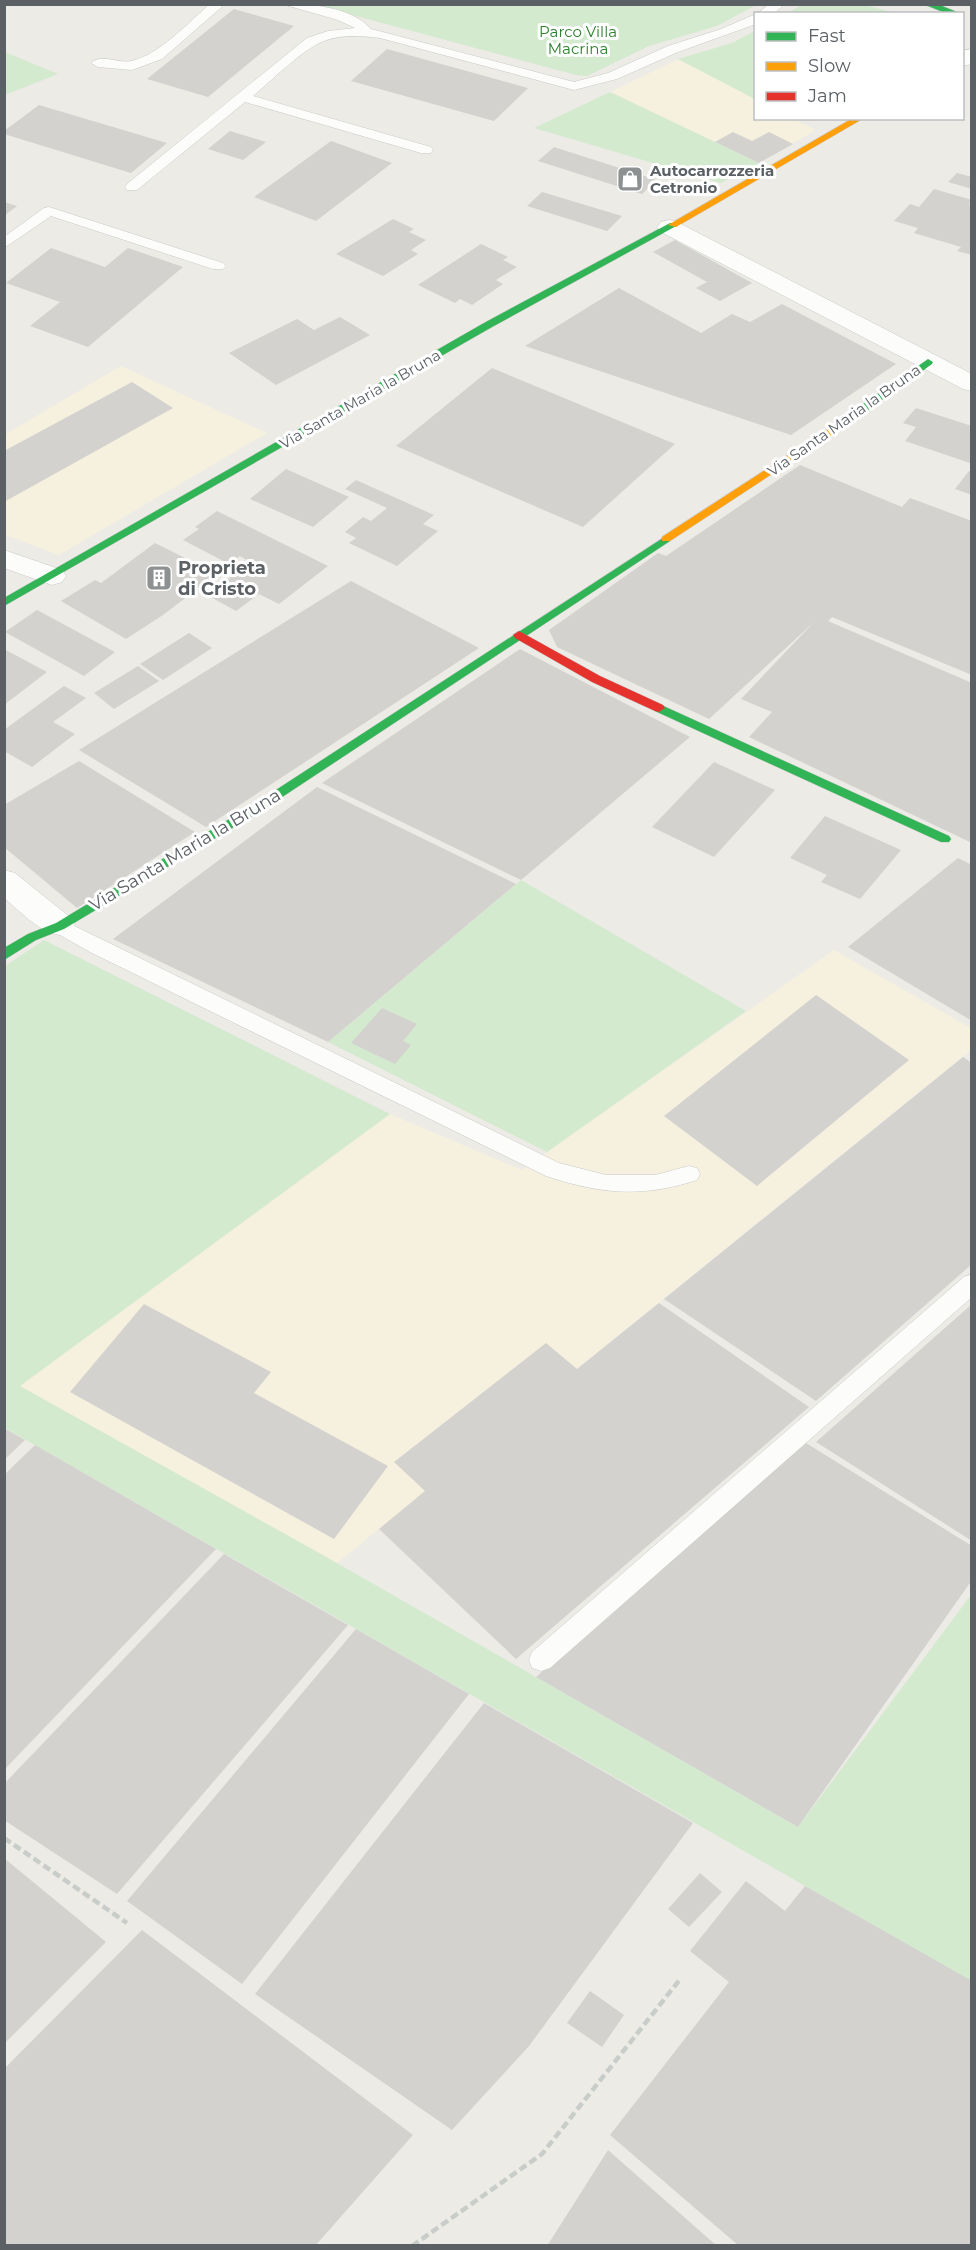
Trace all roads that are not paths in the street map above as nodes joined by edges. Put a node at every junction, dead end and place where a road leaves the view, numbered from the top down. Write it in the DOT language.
graph roads {
  1 [pos="219,4"];
  2 [pos="288,4"];
  3 [pos="927,4"];
  4 [pos="952,12"];
  5 [pos="754,19"];
  6 [pos="366,32"];
  7 [pos="98,63"];
  8 [pos="242,97"];
  9 [pos="856,120"];
  10 [pos="426,150"];
  11 [pos="132,187"];
  12 [pos="669,227"];
  13 [pos="4,244"];
  14 [pos="218,266"];
  15 [pos="928,362"];
  16 [pos="972,384"];
  17 [pos="4,558"];
  18 [pos="52,576"];
  19 [pos="4,603"];
  20 [pos="519,635"];
  21 [pos="945,839"];
  22 [pos="4,881"];
  23 [pos="60,926"];
  24 [pos="4,955"];
  25 [pos="689,1174"];
  26 [pos="972,1283"];
  27 [pos="541,1660"];
  1 -- 7 [label="lane"];
  2 -- 6 [label="lane"];
  3 -- 4 [label="street"];
  5 -- 6 [label="lane"];
  6 -- 8 [label="lane"];
  8 -- 10 [label="lane"];
  8 -- 11 [label="lane"];
  9 -- 12 [label="street, Via Santa Maria la Bruna"];
  12 -- 15 [label="street, Via Santa Maria la Bruna"];
  12 -- 18 [label="street, Via Santa Maria la Bruna"];
  13 -- 14 [label="lane"];
  15 -- 16 [label="street, Via Santa Maria la Bruna"];
  15 -- 20 [label="street, Via Santa Maria la Bruna"];
  17 -- 18 [label="street"];
  18 -- 19 [label="street, Via Santa Maria la Bruna"];
  20 -- 21 [label="street"];
  20 -- 23 [label="street, Via Santa Maria la Bruna"];
  22 -- 23 [label="street"];
  23 -- 24 [label="street, Via Santa Maria la Bruna"];
  23 -- 25 [label="lane"];
  26 -- 27 [label="lane"];
}
